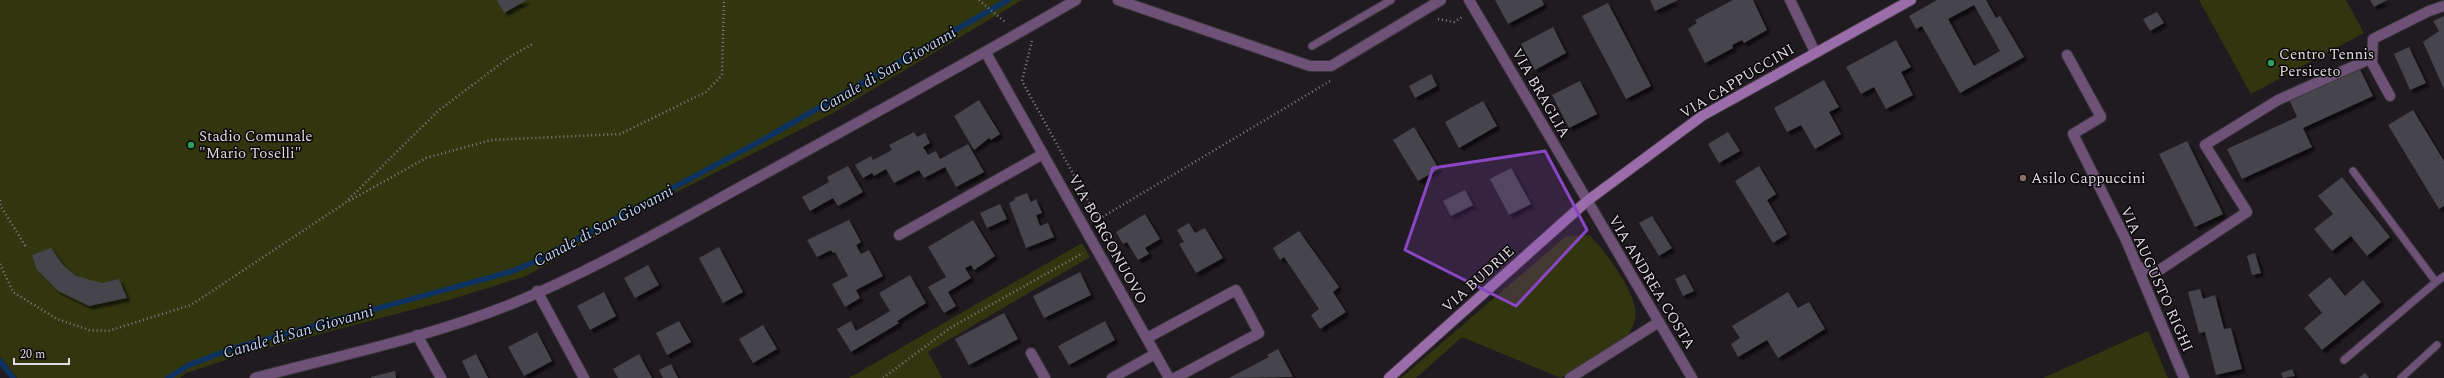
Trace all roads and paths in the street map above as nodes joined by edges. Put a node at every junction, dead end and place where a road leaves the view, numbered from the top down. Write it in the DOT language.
graph roads {
  1 [pos="724,0"];
  2 [pos="980,0"];
  3 [pos="1076,0"];
  4 [pos="1118,0"];
  5 [pos="1140,0"];
  6 [pos="1391,0"];
  7 [pos="1441,0"];
  8 [pos="1469,0"];
  9 [pos="1790,0"];
  10 [pos="1911,0"];
  11 [pos="2444,6"];
  12 [pos="1475,10"];
  13 [pos="1156,12"];
  14 [pos="1436,18"];
  15 [pos="1000,19"];
  16 [pos="1027,29"];
  17 [pos="533,44"];
  18 [pos="1312,46"];
  19 [pos="986,52"];
  20 [pos="1815,52"];
  21 [pos="2067,55"];
  22 [pos="2372,58"];
  23 [pos="1335,79"];
  24 [pos="2390,96"];
  25 [pos="1044,154"];
  26 [pos="2353,171"];
  27 [pos="0,200"];
  28 [pos="1587,201"];
  29 [pos="345,203"];
  30 [pos="1099,219"];
  31 [pos="899,235"];
  32 [pos="1095,246"];
  33 [pos="26,247"];
  34 [pos="0,264"];
  35 [pos="2137,267"];
  36 [pos="2444,276"];
  37 [pos="2436,282"];
  38 [pos="537,291"];
  39 [pos="1659,322"];
  40 [pos="417,335"];
  41 [pos="1147,338"];
  42 [pos="2436,345"];
  43 [pos="1031,353"];
  44 [pos="1155,354"];
  45 [pos="2344,360"];
  46 [pos="255,378"];
  47 [pos="441,378"];
  48 [pos="584,378"];
  49 [pos="883,378"];
  50 [pos="1045,378"];
  51 [pos="1112,378"];
  52 [pos="1169,378"];
  53 [pos="1175,378"];
  54 [pos="1389,378"];
  55 [pos="1570,378"];
  56 [pos="1692,378"];
  57 [pos="2184,378"];
  58 [pos="2401,378"];
  1 -- 29 [label="path"];
  2 -- 15 [label="path"];
  3 -- 16 [label="street"];
  4 -- 13 [label="street"];
  5 -- 13 [label="street"];
  6 -- 18 [label="lane"];
  7 -- 13 [label="street"];
  8 -- 12 [label="street, VIA BRAGLIA"];
  9 -- 20 [label="street"];
  10 -- 20 [label="main road, VIA CAPPUCCINI"];
  11 -- 22 [label="street"];
  12 -- 14 [label="path"];
  12 -- 28 [label="street, VIA BRAGLIA"];
  16 -- 19 [label="street"];
  16 -- 30 [label="path"];
  17 -- 29 [label="path"];
  19 -- 25 [label="street, VIA BORGONUOVO"];
  19 -- 38 [label="street"];
  20 -- 28 [label="main road, VIA CAPPUCCINI"];
  21 -- 35 [label="street, VIA AUGUSTO RIGHI"];
  22 -- 24 [label="street"];
  22 -- 35 [label="street"];
  23 -- 30 [label="path"];
  25 -- 31 [label="street"];
  25 -- 32 [label="street, VIA BORGONUOVO"];
  26 -- 37 [label="lane"];
  27 -- 33 [label="path"];
  28 -- 39 [label="street, VIA ANDREA COSTA"];
  28 -- 54 [label="main road, VIA BUDRIE"];
  29 -- 34 [label="path"];
  30 -- 32 [label="path"];
  32 -- 41 [label="street, VIA BORGONUOVO"];
  32 -- 49 [label="path"];
  35 -- 57 [label="street, VIA AUGUSTO RIGHI"];
  36 -- 37 [label="lane"];
  37 -- 45 [label="lane"];
  38 -- 40 [label="street"];
  38 -- 48 [label="street"];
  39 -- 55 [label="street"];
  39 -- 56 [label="street, VIA ANDREA COSTA"];
  40 -- 46 [label="street"];
  40 -- 47 [label="street"];
  41 -- 44 [label="street, VIA BORGONUOVO"];
  41 -- 53 [label="street"];
  42 -- 58 [label="lane"];
  43 -- 50 [label="street"];
  44 -- 51 [label="street"];
  44 -- 52 [label="street, VIA BORGONUOVO"];
}
